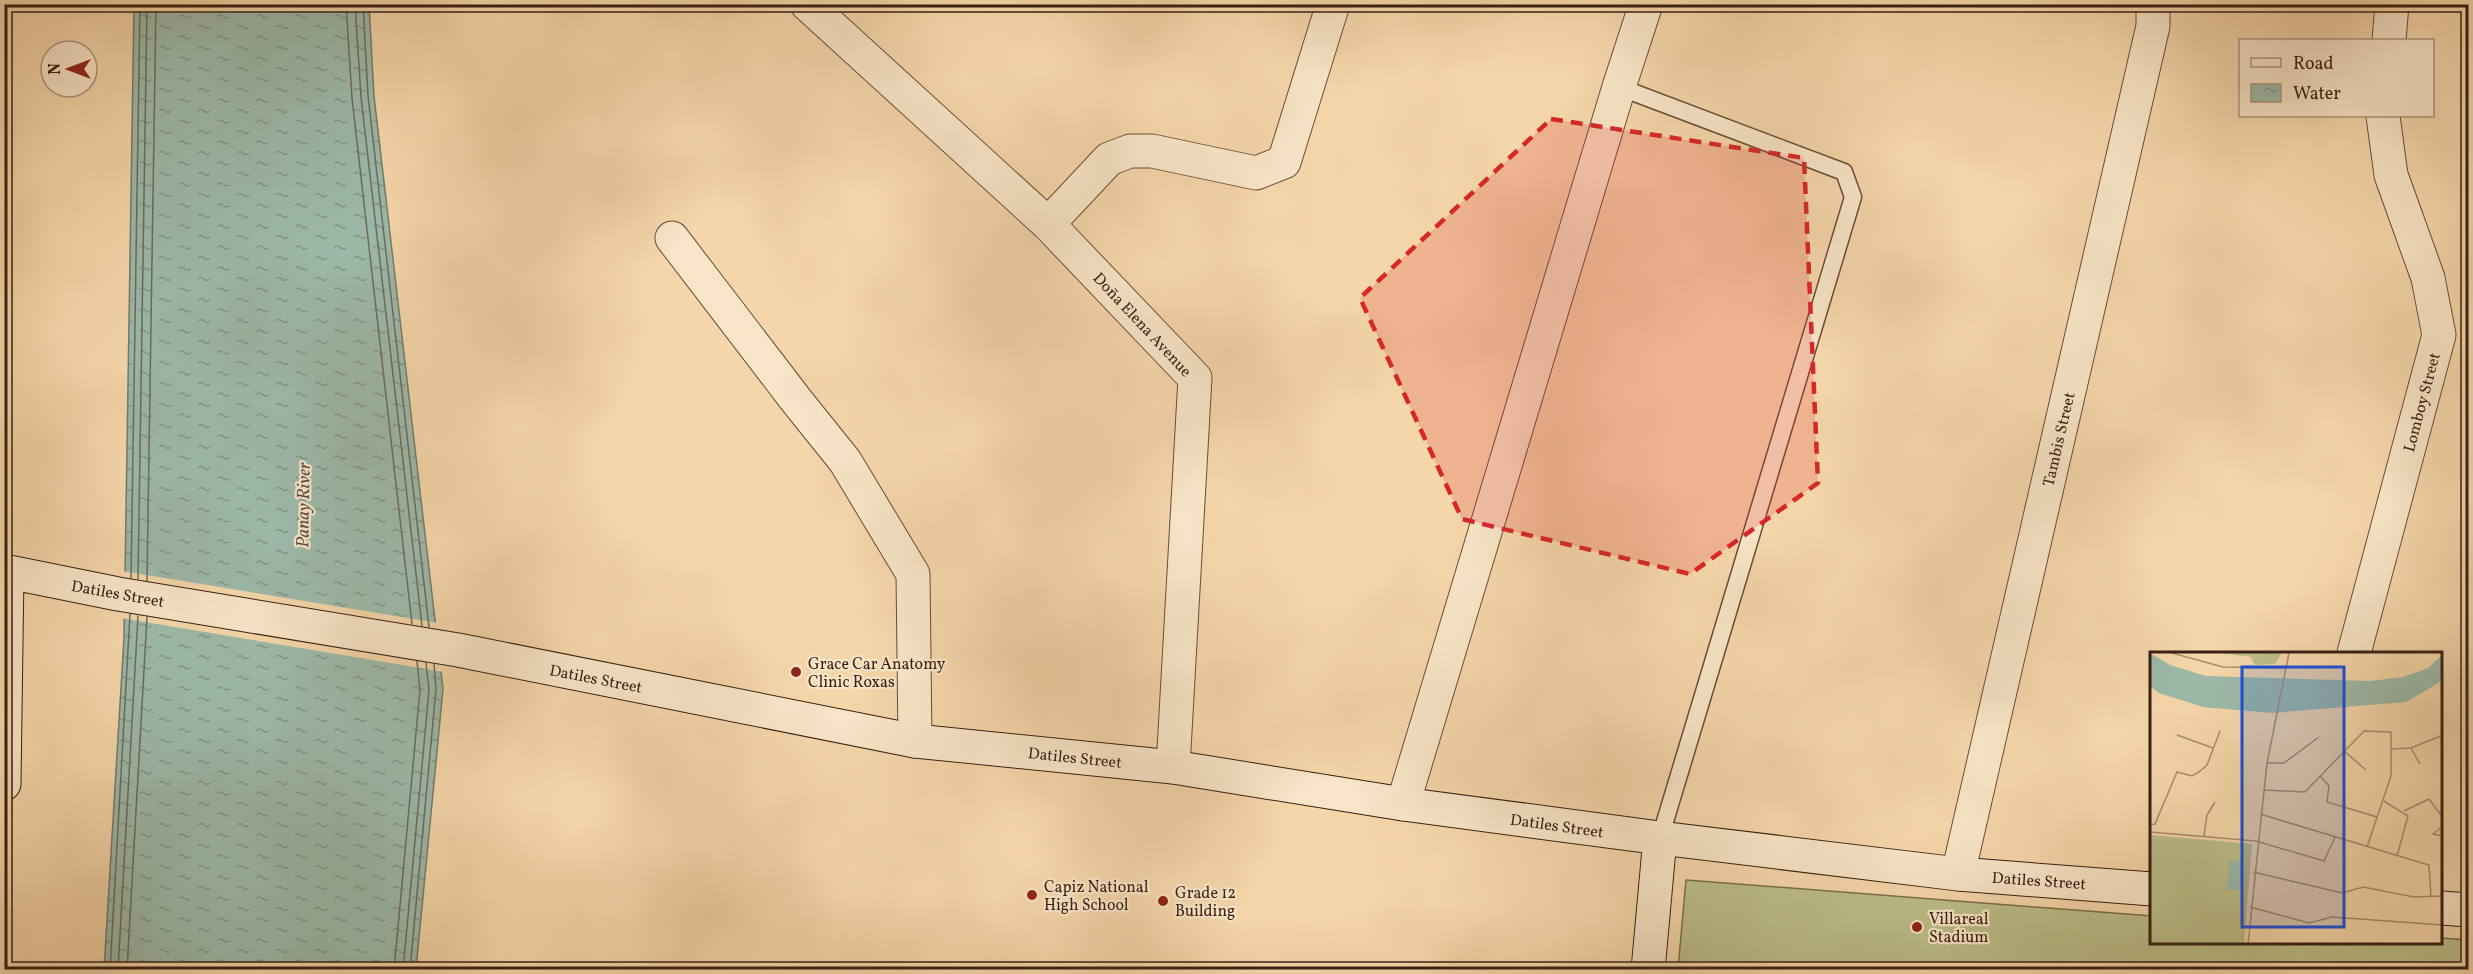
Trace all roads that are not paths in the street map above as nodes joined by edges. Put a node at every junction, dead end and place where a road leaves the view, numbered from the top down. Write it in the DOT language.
graph roads {
  1 [pos="807,4"];
  2 [pos="1333,4"];
  3 [pos="1646,4"];
  4 [pos="2153,4"];
  5 [pos="2391,4"];
  6 [pos="2389,39"];
  7 [pos="1619,87"];
  8 [pos="2383,117"];
  9 [pos="1048,224"];
  10 [pos="672,238"];
  11 [pos="6,571"];
  12 [pos="2354,652"];
  13 [pos="915,741"];
  14 [pos="1173,767"];
  15 [pos="4,784"];
  16 [pos="1403,804"];
  17 [pos="1660,838"];
  18 [pos="1958,874"];
  19 [pos="2150,889"];
  20 [pos="2443,908"];
  21 [pos="2469,910"];
  22 [pos="1648,969"];
  1 -- 9 [label="street, Doña Elena Avenue"];
  2 -- 9 [label="street"];
  3 -- 7 [label="street"];
  4 -- 18 [label="street, Tambis Street"];
  5 -- 6 [label="street"];
  7 -- 16 [label="street"];
  7 -- 17 [label="lane"];
  8 -- 12 [label="street, Lomboy Street"];
  9 -- 14 [label="street, Doña Elena Avenue"];
  10 -- 13 [label="street"];
  11 -- 13 [label="street, Datiles Street"];
  11 -- 15 [label="street"];
  13 -- 14 [label="street, Datiles Street"];
  14 -- 16 [label="street, Datiles Street"];
  16 -- 17 [label="street, Datiles Street"];
  17 -- 18 [label="street, Datiles Street"];
  17 -- 22 [label="street"];
  18 -- 19 [label="street, Datiles Street"];
  20 -- 21 [label="street"];
}
